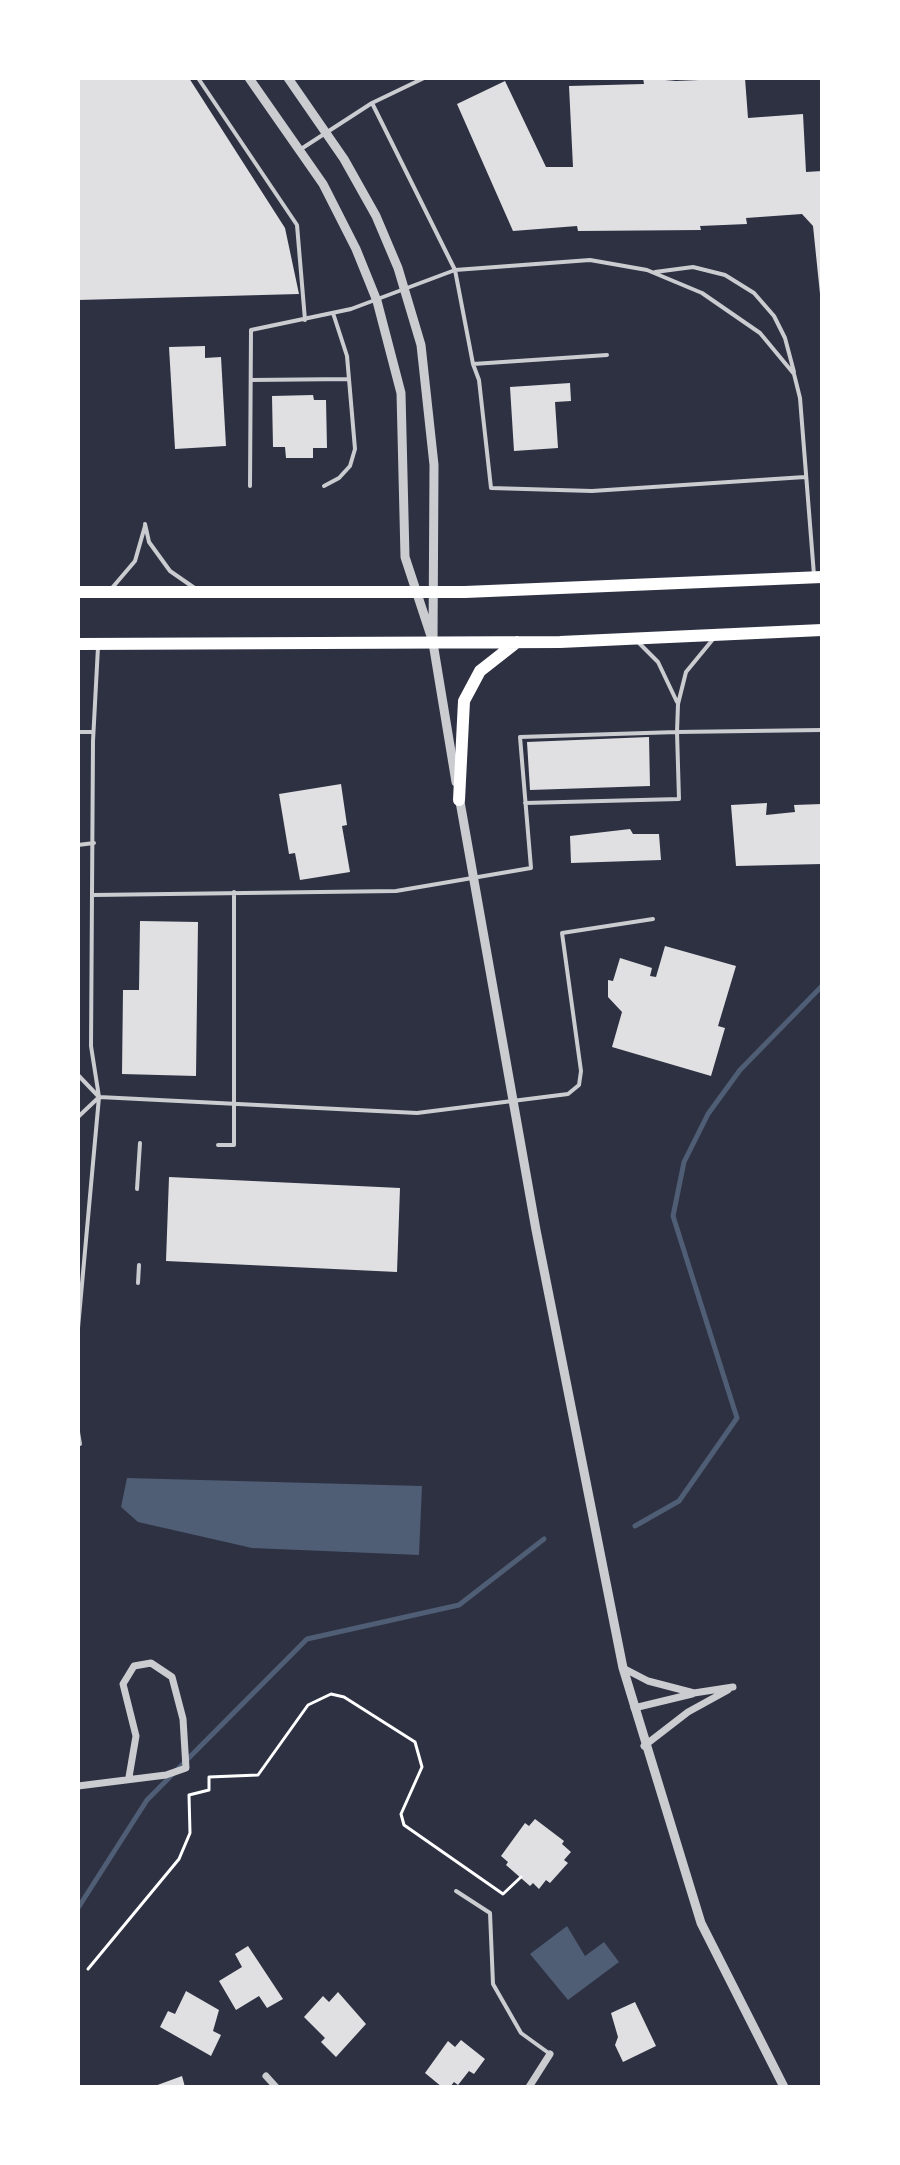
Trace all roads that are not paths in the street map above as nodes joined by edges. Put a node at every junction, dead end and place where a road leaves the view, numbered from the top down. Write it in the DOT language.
graph roads {
  1 [pos="198,78"];
  2 [pos="249,78"];
  3 [pos="288,78"];
  4 [pos="424,78"];
  5 [pos="372,103"];
  6 [pos="326,132"];
  7 [pos="300,149"];
  8 [pos="455,270"];
  9 [pos="650,272"];
  10 [pos="405,288"];
  11 [pos="377,301"];
  12 [pos="333,313"];
  13 [pos="305,320"];
  14 [pos="607,355"];
  15 [pos="473,364"];
  16 [pos="794,374"];
  17 [pos="349,379"];
  18 [pos="251,380"];
  19 [pos="805,477"];
  20 [pos="250,486"];
  21 [pos="324,486"];
  22 [pos="818,577"];
  23 [pos="78,592"];
  24 [pos="107,592"];
  25 [pos="414,592"];
  26 [pos="432,592"];
  27 [pos="205,594"];
  28 [pos="819,632"];
  29 [pos="717,635"];
  30 [pos="633,638"];
  31 [pos="518,641"];
  32 [pos="433,643"];
  33 [pos="78,644"];
  34 [pos="99,644"];
  35 [pos="678,704"];
  36 [pos="822,730"];
  37 [pos="78,732"];
  38 [pos="93,732"];
  39 [pos="677,732"];
  40 [pos="459,800"];
  41 [pos="525,803"];
  42 [pos="94,843"];
  43 [pos="78,845"];
  44 [pos="472,879"];
  45 [pos="234,892"];
  46 [pos="93,895"];
  47 [pos="653,919"];
  48 [pos="78,1075"];
  49 [pos="99,1097"];
  50 [pos="233,1102"];
  51 [pos="513,1103"];
  52 [pos="78,1117"];
  53 [pos="140,1143"];
  54 [pos="218,1145"];
  55 [pos="137,1189"];
  56 [pos="78,1251"];
  57 [pos="85,1252"];
  58 [pos="139,1265"];
  59 [pos="138,1283"];
  60 [pos="78,1328"];
  61 [pos="78,1432"];
  62 [pos="80,1444"];
  63 [pos="623,1668"];
  64 [pos="694,1693"];
  65 [pos="634,1708"];
  66 [pos="644,1746"];
  67 [pos="129,1777"];
  68 [pos="78,1786"];
  69 [pos="456,1891"];
  70 [pos="550,2054"];
  71 [pos="266,2076"];
  72 [pos="276,2087"];
  73 [pos="529,2087"];
  74 [pos="784,2087"];
  1 -- 13 [label="lane"];
  2 -- 7 [label="street"];
  3 -- 6 [label="street"];
  4 -- 5 [label="lane"];
  5 -- 6 [label="lane"];
  5 -- 8 [label="lane"];
  6 -- 7 [label="lane"];
  6 -- 10 [label="street"];
  7 -- 11 [label="street"];
  8 -- 9 [label="lane"];
  8 -- 10 [label="lane"];
  8 -- 15 [label="lane"];
  9 -- 16 [label="lane"];
  9 -- 16 [label="lane"];
  10 -- 11 [label="lane"];
  10 -- 26 [label="street"];
  11 -- 12 [label="lane"];
  11 -- 25 [label="street"];
  12 -- 13 [label="lane"];
  12 -- 17 [label="lane"];
  13 -- 18 [label="lane"];
  14 -- 15 [label="lane"];
  15 -- 19 [label="lane"];
  16 -- 19 [label="lane"];
  17 -- 18 [label="lane"];
  17 -- 21 [label="lane"];
  18 -- 20 [label="lane"];
  19 -- 22 [label="lane"];
  22 -- 26 [label="highway"];
  23 -- 24 [label="highway"];
  24 -- 27 [label="highway"];
  24 -- 27 [label="lane"];
  25 -- 26 [label="highway"];
  25 -- 27 [label="highway"];
  25 -- 32 [label="street"];
  26 -- 32 [label="street"];
  28 -- 29 [label="highway"];
  29 -- 30 [label="highway"];
  29 -- 35 [label="lane"];
  30 -- 31 [label="highway"];
  30 -- 35 [label="lane"];
  31 -- 32 [label="highway"];
  31 -- 40 [label="highway"];
  32 -- 34 [label="highway"];
  32 -- 40 [label="street"];
  33 -- 34 [label="highway"];
  34 -- 38 [label="lane"];
  35 -- 39 [label="lane"];
  36 -- 39 [label="lane"];
  37 -- 38 [label="lane"];
  38 -- 42 [label="lane"];
  39 -- 41 [label="lane"];
  39 -- 41 [label="lane"];
  40 -- 44 [label="street"];
  41 -- 44 [label="lane"];
  42 -- 43 [label="lane"];
  42 -- 46 [label="lane"];
  44 -- 45 [label="lane"];
  44 -- 51 [label="street"];
  45 -- 46 [label="lane"];
  45 -- 50 [label="lane"];
  46 -- 49 [label="lane"];
  47 -- 51 [label="lane"];
  48 -- 49 [label="lane"];
  49 -- 50 [label="lane"];
  49 -- 52 [label="lane"];
  49 -- 57 [label="lane"];
  50 -- 51 [label="lane"];
  50 -- 54 [label="lane"];
  51 -- 63 [label="street"];
  53 -- 55 [label="lane"];
  56 -- 57 [label="lane"];
  57 -- 60 [label="lane"];
  58 -- 59 [label="lane"];
  61 -- 62 [label="lane"];
  63 -- 64 [label="street"];
  63 -- 65 [label="street"];
  64 -- 65 [label="street"];
  64 -- 66 [label="street"];
  65 -- 66 [label="street"];
  66 -- 74 [label="street"];
  67 -- 67 [label="street"];
  67 -- 68 [label="street"];
  69 -- 70 [label="lane"];
  70 -- 73 [label="street"];
  71 -- 72 [label="street"];
}
